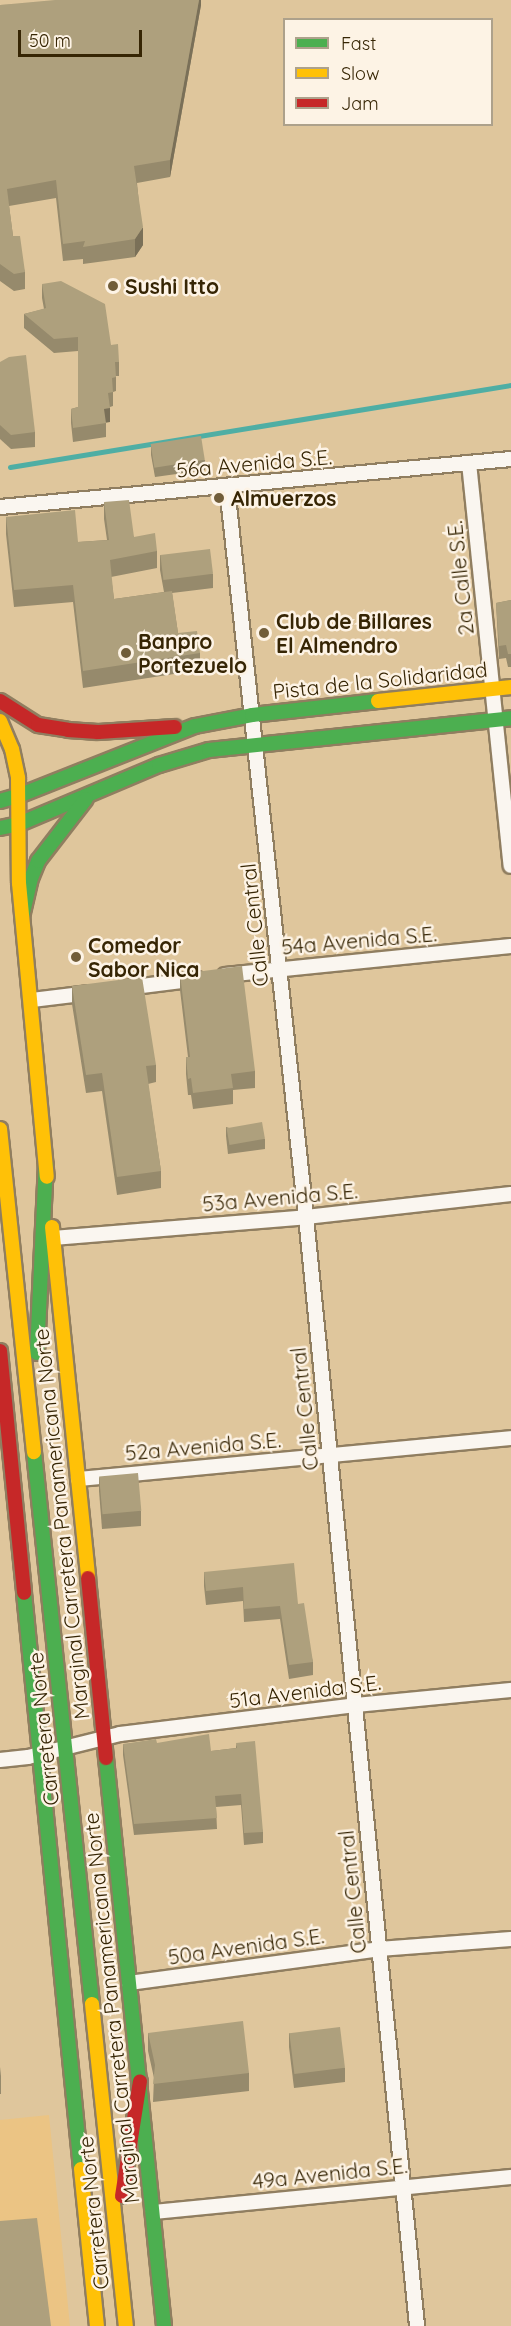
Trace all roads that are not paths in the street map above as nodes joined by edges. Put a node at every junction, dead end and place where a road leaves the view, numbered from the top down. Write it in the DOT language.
graph roads {
  1 [pos="511,459"];
  2 [pos="469,463"];
  3 [pos="227,487"];
  4 [pos="0,507"];
  5 [pos="511,687"];
  6 [pos="492,689"];
  7 [pos="0,702"];
  8 [pos="252,715"];
  9 [pos="511,718"];
  10 [pos="495,720"];
  11 [pos="0,721"];
  12 [pos="195,726"];
  13 [pos="256,744"];
  14 [pos="18,796"];
  15 [pos="88,796"];
  16 [pos="0,801"];
  17 [pos="19,824"];
  18 [pos="0,828"];
  19 [pos="511,866"];
  20 [pos="22,917"];
  21 [pos="511,946"];
  22 [pos="280,968"];
  23 [pos="32,1000"];
  24 [pos="0,1129"];
  25 [pos="46,1165"];
  26 [pos="511,1194"];
  27 [pos="306,1217"];
  28 [pos="53,1238"];
  29 [pos="0,1351"];
  30 [pos="34,1434"];
  31 [pos="511,1438"];
  32 [pos="330,1455"];
  33 [pos="0,1470"];
  34 [pos="78,1479"];
  35 [pos="24,1582"];
  36 [pos="511,1690"];
  37 [pos="355,1705"];
  38 [pos="104,1738"];
  39 [pos="66,1747"];
  40 [pos="40,1754"];
  41 [pos="0,1760"];
  42 [pos="511,1939"];
  43 [pos="379,1949"];
  44 [pos="129,1983"];
  45 [pos="140,2081"];
  46 [pos="511,2177"];
  47 [pos="403,2187"];
  48 [pos="153,2212"];
  49 [pos="117,2228"];
  50 [pos="97,2326"];
  51 [pos="126,2326"];
  52 [pos="164,2326"];
  53 [pos="417,2326"];
  1 -- 2 [label="street, 56a Avenida S.E."];
  2 -- 3 [label="street, 56a Avenida S.E."];
  2 -- 6 [label="street, 2a Calle S.E."];
  3 -- 4 [label="street, 56a Avenida S.E."];
  3 -- 8 [label="street, Calle Central"];
  5 -- 6 [label="main road, Pista de la Solidaridad"];
  6 -- 8 [label="main road, Pista de la Solidaridad"];
  6 -- 10 [label="street, 2a Calle S.E."];
  7 -- 12 [label="main road"];
  8 -- 12 [label="main road, Pista de la Solidaridad"];
  8 -- 13 [label="street, Calle Central"];
  9 -- 10 [label="main road"];
  10 -- 13 [label="main road"];
  10 -- 19 [label="street"];
  11 -- 14 [label="main road, Marginal Carretera Panamericana Norte"];
  12 -- 14 [label="main road"];
  13 -- 15 [label="main road"];
  13 -- 22 [label="street, Calle Central"];
  14 -- 16 [label="main road"];
  14 -- 17 [label="main road, Marginal Carretera Panamericana Norte"];
  15 -- 17 [label="main road"];
  15 -- 20 [label="main road"];
  17 -- 18 [label="main road"];
  17 -- 20 [label="main road, Marginal Carretera Panamericana Norte"];
  20 -- 23 [label="main road, Marginal Carretera Panamericana Norte"];
  21 -- 22 [label="street, 54a Avenida S.E."];
  22 -- 23 [label="street, 54a Avenida S.E."];
  22 -- 27 [label="street, Calle Central"];
  23 -- 25 [label="main road, Marginal Carretera Panamericana Norte"];
  24 -- 30 [label="main road, Carretera Norte"];
  25 -- 28 [label="main road, Marginal Carretera Panamericana Norte"];
  25 -- 30 [label="main road"];
  26 -- 27 [label="street, 53a Avenida S.E."];
  27 -- 28 [label="street, 53a Avenida S.E."];
  27 -- 32 [label="street, Calle Central"];
  28 -- 34 [label="main road, Marginal Carretera Panamericana Norte"];
  29 -- 35 [label="main road, Carretera Norte"];
  30 -- 39 [label="main road, Carretera Norte"];
  31 -- 32 [label="street, 52a Avenida S.E."];
  32 -- 34 [label="street, 52a Avenida S.E."];
  32 -- 37 [label="street, Calle Central"];
  33 -- 35 [label="main road"];
  34 -- 38 [label="main road, Marginal Carretera Panamericana Norte"];
  35 -- 40 [label="main road, Carretera Norte"];
  36 -- 37 [label="street, 51a Avenida S.E."];
  37 -- 38 [label="street, 51a Avenida S.E."];
  37 -- 43 [label="street, Calle Central"];
  38 -- 39 [label="street, 51a Avenida S.E."];
  38 -- 44 [label="main road, Marginal Carretera Panamericana Norte"];
  39 -- 40 [label="street, 51a Avenida S.E."];
  39 -- 49 [label="main road, Carretera Norte"];
  40 -- 41 [label="street, 51a Avenida S.E."];
  40 -- 50 [label="main road, Carretera Norte"];
  42 -- 43 [label="street, 50a Avenida S.E."];
  43 -- 44 [label="street, 50a Avenida S.E."];
  43 -- 47 [label="street, Calle Central"];
  44 -- 45 [label="main road, Marginal Carretera Panamericana Norte"];
  45 -- 48 [label="main road, Marginal Carretera Panamericana Norte"];
  45 -- 49 [label="main road"];
  46 -- 47 [label="street, 49a Avenida S.E."];
  47 -- 48 [label="street, 49a Avenida S.E."];
  47 -- 53 [label="street, Calle Central"];
  48 -- 52 [label="main road, Marginal Carretera Panamericana Norte"];
  49 -- 51 [label="main road, Carretera Norte"];
}
